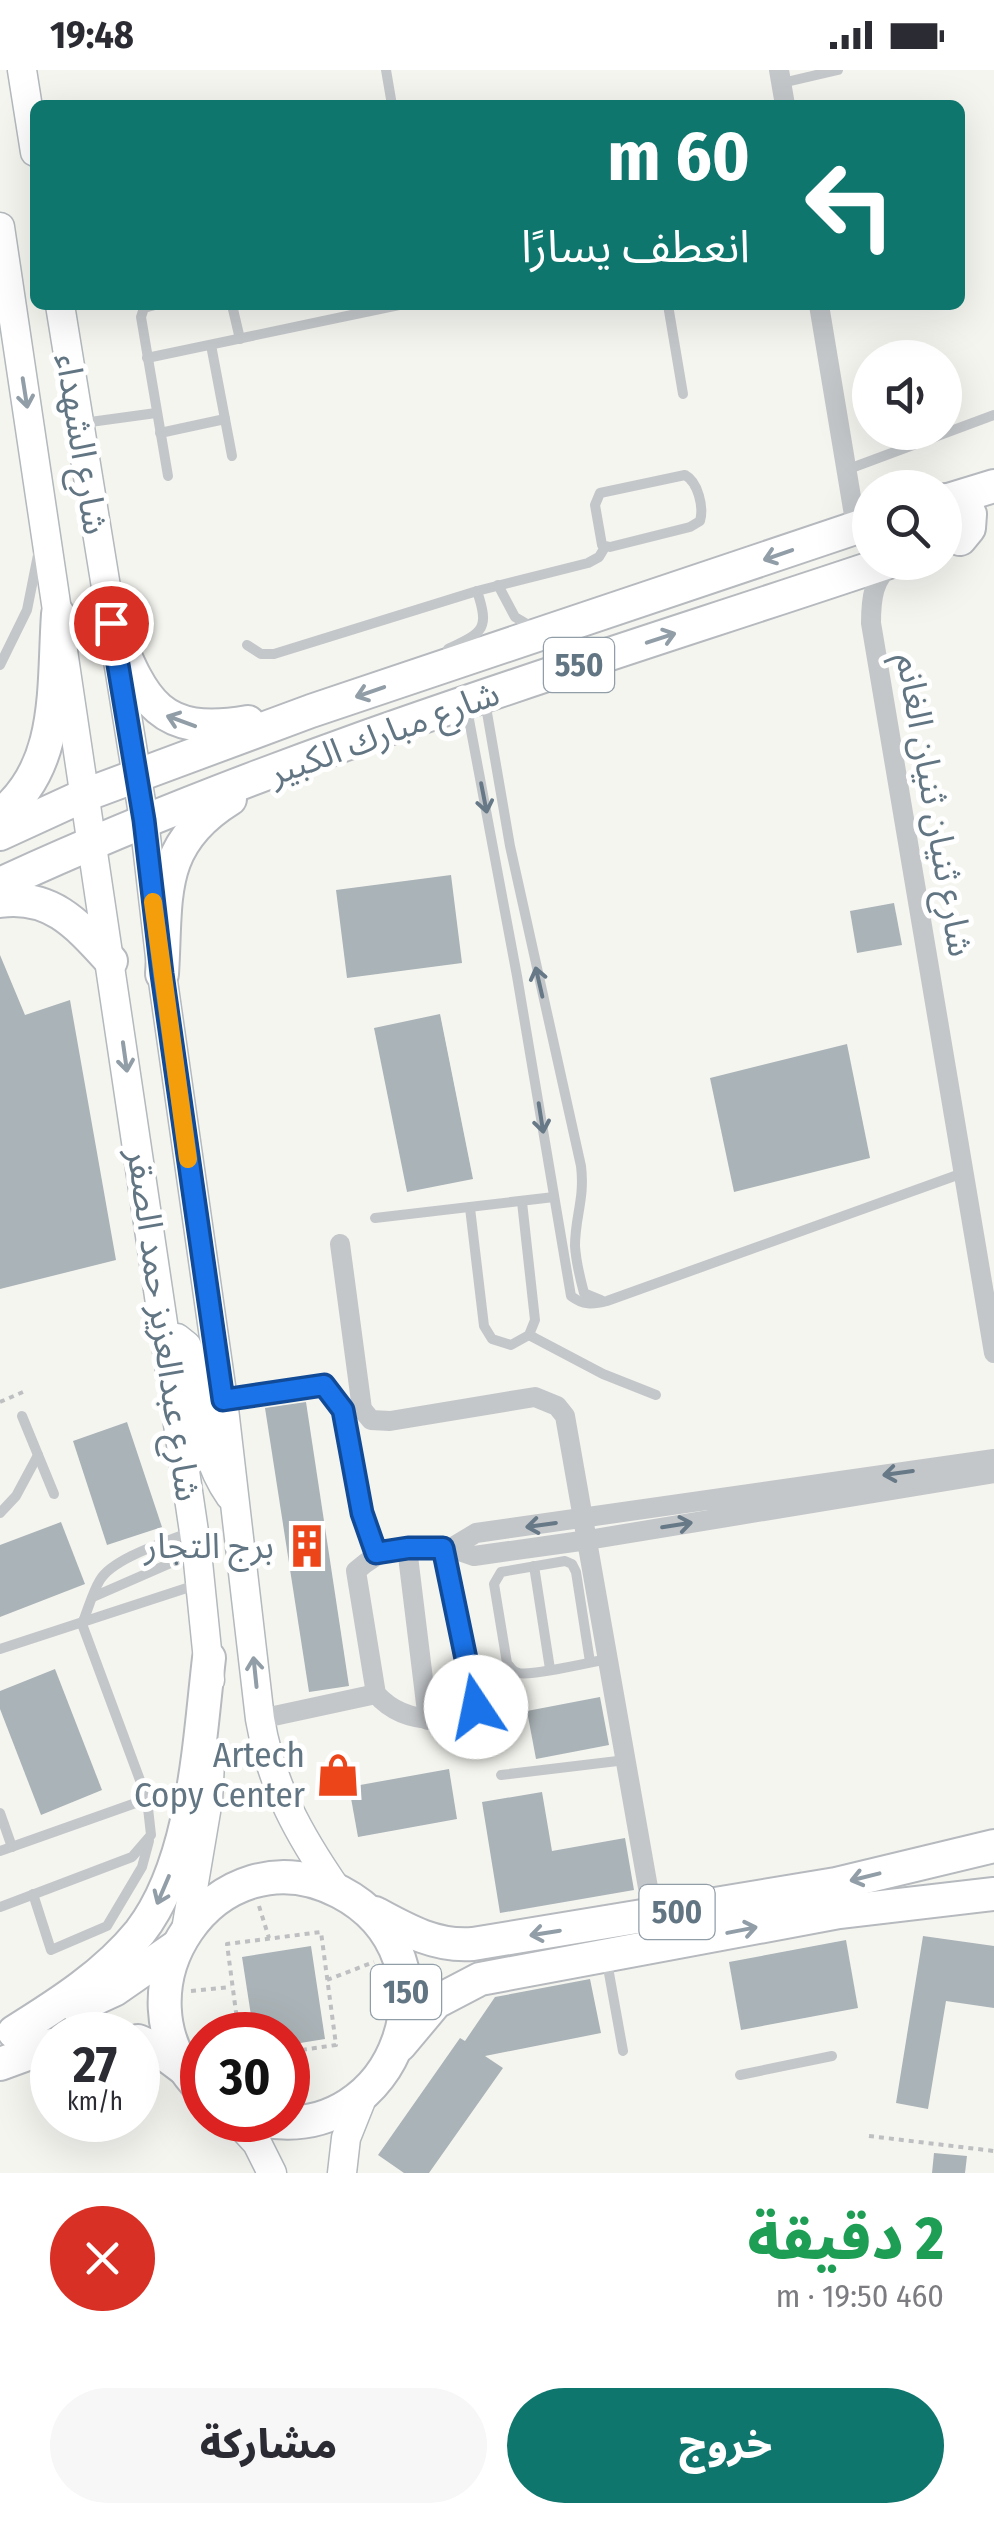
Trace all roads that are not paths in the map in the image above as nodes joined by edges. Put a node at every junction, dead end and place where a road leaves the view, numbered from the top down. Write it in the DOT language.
graph roads {
  1 [pos="22,70"];
  2 [pos="386,70"];
  3 [pos="838,70"];
  4 [pos="780,76"];
  5 [pos="391,100"];
  6 [pos="30,120"];
  7 [pos="0,228"];
  8 [pos="61,310"];
  9 [pos="146,310"];
  10 [pos="233,310"];
  11 [pos="376,310"];
  12 [pos="669,310"];
  13 [pos="820,310"];
  14 [pos="240,339"];
  15 [pos="212,344"];
  16 [pos="146,358"];
  17 [pos="683,394"];
  18 [pos="156,413"];
  19 [pos="994,414"];
  20 [pos="225,420"];
  21 [pos="80,423"];
  22 [pos="160,433"];
  23 [pos="232,456"];
  24 [pos="846,470"];
  25 [pos="168,476"];
  26 [pos="994,486"];
  27 [pos="852,489"];
  28 [pos="962,496"];
  29 [pos="994,496"];
  30 [pos="962,505"];
  31 [pos="994,506"];
  32 [pos="43,514"];
  33 [pos="994,528"];
  34 [pos="852,529"];
  35 [pos="962,534"];
  36 [pos="962,539"];
  37 [pos="604,547"];
  38 [pos="852,575"];
  39 [pos="878,580"];
  40 [pos="498,585"];
  41 [pos="822,585"];
  42 [pos="477,591"];
  43 [pos="58,614"];
  44 [pos="111,623"];
  45 [pos="871,623"];
  46 [pos="558,628"];
  47 [pos="247,645"];
  48 [pos="0,665"];
  49 [pos="420,675"];
  50 [pos="475,699"];
  51 [pos="311,712"];
  52 [pos="272,774"];
  53 [pos="137,775"];
  54 [pos="85,795"];
  55 [pos="0,815"];
  56 [pos="144,820"];
  57 [pos="0,834"];
  58 [pos="92,841"];
  59 [pos="0,884"];
  60 [pos="0,901"];
  61 [pos="111,961"];
  62 [pos="162,974"];
  63 [pos="964,1172"];
  64 [pos="554,1197"];
  65 [pos="522,1202"];
  66 [pos="470,1208"];
  67 [pos="375,1218"];
  68 [pos="340,1244"];
  69 [pos="988,1278"];
  70 [pos="607,1302"];
  71 [pos="528,1335"];
  72 [pos="164,1338"];
  73 [pos="994,1353"];
  74 [pos="656,1394"];
  75 [pos="223,1400"];
  76 [pos="22,1416"];
  77 [pos="38,1455"];
  78 [pos="994,1459"];
  79 [pos="994,1472"];
  80 [pos="54,1494"];
  81 [pos="237,1506"];
  82 [pos="0,1513"];
  83 [pos="584,1519"];
  84 [pos="588,1540"];
  85 [pos="196,1541"];
  86 [pos="408,1548"];
  87 [pos="447,1548"];
  88 [pos="376,1553"];
  89 [pos="534,1566"];
  90 [pos="201,1583"];
  91 [pos="92,1598"];
  92 [pos="82,1624"];
  93 [pos="0,1649"];
  94 [pos="210,1658"];
  95 [pos="600,1661"];
  96 [pos="550,1669"];
  97 [pos="376,1694"];
  98 [pos="260,1719"];
  99 [pos="428,1720"];
  100 [pos="626,1760"];
  101 [pos="501,1775"];
  102 [pos="147,1799"];
  103 [pos="0,1813"];
  104 [pos="151,1835"];
  105 [pos="994,1846"];
  106 [pos="6,1849"];
  107 [pos="942,1857"];
  108 [pos="33,1894"];
  109 [pos="994,1894"];
  110 [pos="350,1898"];
  111 [pos="949,1900"];
  112 [pos="0,1906"];
  113 [pos="653,1916"];
  114 [pos="181,1939"];
  115 [pos="606,1956"];
  116 [pos="7,2035"];
  117 [pos="397,2048"];
  118 [pos="160,2051"];
  119 [pos="623,2051"];
  120 [pos="30,2053"];
  121 [pos="180,2055"];
  122 [pos="832,2056"];
  123 [pos="0,2064"];
  124 [pos="180,2068"];
  125 [pos="740,2075"];
  126 [pos="364,2093"];
  127 [pos="310,2119"];
  128 [pos="255,2142"];
  129 [pos="272,2173"];
  130 [pos="342,2173"];
  1 -- 6 [label="main road"];
  2 -- 5 [label="lane"];
  3 -- 4 [label="lane"];
  7 -- 32 [label="main road, شارع الشهداء, one-way"];
  8 -- 21 [label="main road, شارع الشهداء"];
  9 -- 16 [label="lane"];
  10 -- 14 [label="lane"];
  11 -- 14 [label="lane"];
  12 -- 17 [label="lane"];
  13 -- 24 [label="street"];
  14 -- 15 [label="lane"];
  15 -- 16 [label="lane"];
  15 -- 20 [label="lane"];
  16 -- 18 [label="lane"];
  18 -- 21 [label="lane"];
  18 -- 22 [label="lane"];
  19 -- 24 [label="lane"];
  20 -- 22 [label="lane"];
  20 -- 23 [label="lane"];
  21 -- 44 [label="main road, شارع الشهداء"];
  22 -- 25 [label="lane"];
  24 -- 27 [label="street"];
  26 -- 28 [label="main road"];
  29 -- 31 [label="main road"];
  30 -- 35 [label="main road"];
  32 -- 43 [label="main road, شارع الشهداء"];
  32 -- 48 [label="lane"];
  33 -- 36 [label="main road"];
  34 -- 46 [label="main road, شارع مبارك الكبير / 550, one-way"];
  37 -- 37 [label="lane"];
  37 -- 40 [label="lane"];
  38 -- 41 [label="main road, شارع مبارك الكبير / 550"];
  39 -- 45 [label="street"];
  40 -- 42 [label="lane"];
  40 -- 46 [label="lane"];
  41 -- 45 [label="street"];
  50 -- 41 [label="main road, شارع مبارك الكبير / 550, one-way"];
  42 -- 47 [label="lane"];
  42 -- 49 [label="lane"];
  43 -- 54 [label="main road, شارع الشهداء"];
  43 -- 55 [label="main road"];
  51 -- 44 [label="main road, one-way"];
  44 -- 53 [label="main road, شارع الشهداء"];
  45 -- 63 [label="street, شارع ثنيان ثنيان الغانم"];
  46 -- 49 [label="main road, شارع مبارك الكبير / 550"];
  49 -- 51 [label="main road, شارع مبارك الكبير / 550, one-way"];
  50 -- 52 [label="main road, شارع مبارك الكبير / 550"];
  50 -- 64 [label="lane, one-way"];
  70 -- 50 [label="lane, one-way"];
  51 -- 53 [label="main road, شارع مبارك الكبير / 550"];
  52 -- 56 [label="main road, شارع مبارك الكبير / 550"];
  52 -- 62 [label="main road"];
  53 -- 54 [label="main road, شارع مبارك الكبير / 550"];
  53 -- 56 [label="main road, شارع الشهداء"];
  54 -- 57 [label="main road, شارع مبارك الكبير / 550"];
  54 -- 58 [label="main road, شارع الشهداء"];
  56 -- 58 [label="main road, شارع مبارك الكبير / 550"];
  56 -- 62 [label="main road, شارع عبدالعزيز حمد الصقر / 150"];
  58 -- 59 [label="main road, شارع مبارك الكبير / 550"];
  58 -- 61 [label="main road, شارع عبدالعزيز حمد الصقر"];
  60 -- 61 [label="main road"];
  61 -- 72 [label="main road, شارع عبدالعزيز حمد الصقر, one-way"];
  62 -- 75 [label="main road, شارع عبدالعزيز حمد الصقر / 150"];
  63 -- 69 [label="street, شارع ثنيان ثنيان الغانم"];
  63 -- 70 [label="lane"];
  64 -- 65 [label="lane"];
  64 -- 70 [label="lane"];
  65 -- 66 [label="lane"];
  65 -- 71 [label="lane"];
  66 -- 67 [label="lane"];
  66 -- 71 [label="lane"];
  68 -- 83 [label="street"];
  69 -- 73 [label="street, شارع ثنيان ثنيان الغانم"];
  71 -- 74 [label="lane"];
  72 -- 81 [label="main road"];
  72 -- 85 [label="main road, شارع عبدالعزيز حمد الصقر"];
  75 -- 81 [label="main road, شارع عبدالعزيز حمد الصقر / 150"];
  75 -- 88 [label="street"];
  76 -- 77 [label="lane"];
  77 -- 80 [label="lane"];
  77 -- 82 [label="lane"];
  78 -- 83 [label="street, one-way"];
  84 -- 79 [label="street, one-way"];
  98 -- 81 [label="main road, شارع عبدالعزيز حمد الصقر / 150, one-way"];
  83 -- 84 [label="street"];
  83 -- 87 [label="street, one-way"];
  84 -- 87 [label="street"];
  84 -- 95 [label="street"];
  85 -- 90 [label="main road, شارع عبدالعزيز حمد الصقر"];
  85 -- 91 [label="lane"];
  85 -- 91 [label="lane"];
  86 -- 87 [label="street"];
  86 -- 88 [label="street"];
  86 -- 99 [label="street"];
  87 -- 99 [label="street"];
  88 -- 97 [label="street"];
  89 -- 95 [label="lane"];
  89 -- 96 [label="lane"];
  89 -- 96 [label="lane"];
  90 -- 92 [label="lane"];
  90 -- 94 [label="main road, شارع عبدالعزيز حمد الصقر"];
  91 -- 92 [label="lane"];
  92 -- 93 [label="lane"];
  92 -- 102 [label="lane"];
  94 -- 114 [label="main road, شارع عبدالعزيز حمد الصقر"];
  94 -- 116 [label="main road, one-way"];
  95 -- 96 [label="lane"];
  95 -- 100 [label="street"];
  97 -- 98 [label="street"];
  97 -- 99 [label="street"];
  98 -- 110 [label="main road, شارع عبدالعزيز حمد الصقر / 150"];
  100 -- 101 [label="lane"];
  100 -- 113 [label="street"];
  102 -- 104 [label="lane"];
  102 -- 106 [label="lane"];
  103 -- 106 [label="lane"];
  104 -- 108 [label="lane"];
  104 -- 108 [label="lane"];
  105 -- 107 [label="main road, 500"];
  107 -- 111 [label="main road"];
  107 -- 113 [label="main road, 500, one-way"];
  108 -- 112 [label="lane"];
  109 -- 111 [label="main road, 500"];
  113 -- 110 [label="main road, 500, one-way"];
  110 -- 114 [label="main road"];
  110 -- 117 [label="main road, 150"];
  115 -- 111 [label="main road, 500, one-way"];
  114 -- 116 [label="main road"];
  114 -- 121 [label="main road"];
  115 -- 117 [label="main road, 500"];
  115 -- 119 [label="lane"];
  117 -- 126 [label="main road, 150"];
  118 -- 124 [label="main road"];
  120 -- 123 [label="main road"];
  122 -- 125 [label="lane"];
  126 -- 127 [label="main road, 150"];
  126 -- 130 [label="main road, 150"];
  128 -- 129 [label="main road"];
}
